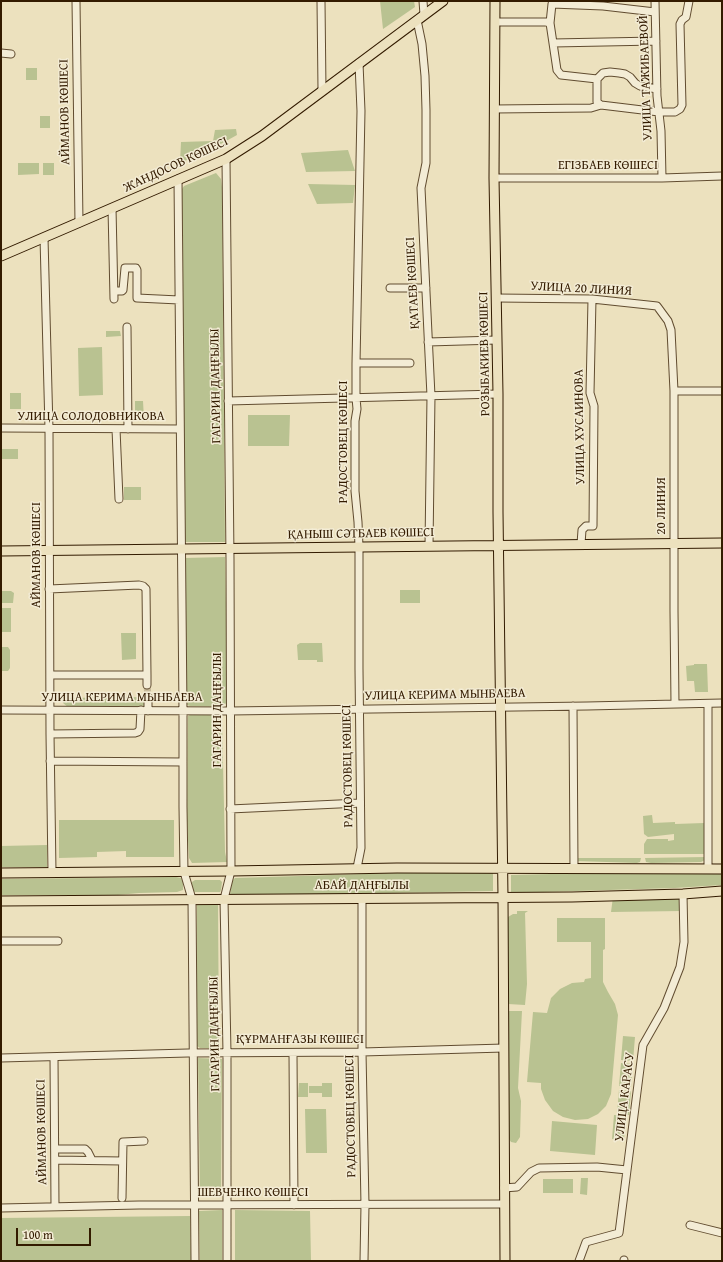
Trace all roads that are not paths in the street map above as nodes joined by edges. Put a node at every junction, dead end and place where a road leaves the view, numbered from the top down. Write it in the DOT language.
graph roads {
  1 [pos="76,1"];
  2 [pos="321,1"];
  3 [pos="423,1"];
  4 [pos="443,1"];
  5 [pos="490,1"];
  6 [pos="495,1"];
  7 [pos="655,1"];
  8 [pos="689,1"];
  9 [pos="655,12"];
  10 [pos="421,17"];
  11 [pos="495,18"];
  12 [pos="550,23"];
  13 [pos="656,41"];
  14 [pos="553,43"];
  15 [pos="1,54"];
  16 [pos="11,54"];
  17 [pos="359,63"];
  18 [pos="597,79"];
  19 [pos="657,89"];
  20 [pos="322,90"];
  21 [pos="601,106"];
  22 [pos="494,109"];
  23 [pos="659,112"];
  24 [pos="226,159"];
  25 [pos="722,176"];
  26 [pos="494,178"];
  27 [pos="662,178"];
  28 [pos="178,179"];
  29 [pos="112,208"];
  30 [pos="79,223"];
  31 [pos="44,238"];
  32 [pos="1,256"];
  33 [pos="390,288"];
  34 [pos="426,288"];
  35 [pos="497,298"];
  36 [pos="592,299"];
  37 [pos="179,300"];
  38 [pos="661,311"];
  39 [pos="127,327"];
  40 [pos="497,340"];
  41 [pos="428,342"];
  42 [pos="356,363"];
  43 [pos="410,363"];
  44 [pos="674,391"];
  45 [pos="722,391"];
  46 [pos="498,394"];
  47 [pos="431,396"];
  48 [pos="356,398"];
  49 [pos="228,401"];
  50 [pos="1,428"];
  51 [pos="49,429"];
  52 [pos="116,429"];
  53 [pos="128,429"];
  54 [pos="180,429"];
  55 [pos="118,499"];
  56 [pos="722,543"];
  57 [pos="582,544"];
  58 [pos="674,544"];
  59 [pos="499,545"];
  60 [pos="430,546"];
  61 [pos="359,547"];
  62 [pos="181,549"];
  63 [pos="230,549"];
  64 [pos="49,550"];
  65 [pos="1,551"];
  66 [pos="49,589"];
  67 [pos="50,675"];
  68 [pos="147,675"];
  69 [pos="147,685"];
  70 [pos="148,697"];
  71 [pos="722,703"];
  72 [pos="675,704"];
  73 [pos="708,704"];
  74 [pos="501,706"];
  75 [pos="573,706"];
  76 [pos="359,708"];
  77 [pos="1,710"];
  78 [pos="50,710"];
  79 [pos="144,710"];
  80 [pos="183,711"];
  81 [pos="230,711"];
  82 [pos="50,734"];
  83 [pos="50,761"];
  84 [pos="183,762"];
  85 [pos="360,803"];
  86 [pos="230,809"];
  87 [pos="357,868"];
  88 [pos="502,868"];
  89 [pos="574,868"];
  90 [pos="708,869"];
  91 [pos="722,869"];
  92 [pos="231,871"];
  93 [pos="1,872"];
  94 [pos="52,872"];
  95 [pos="184,872"];
  96 [pos="722,891"];
  97 [pos="683,894"];
  98 [pos="503,897"];
  99 [pos="192,899"];
  100 [pos="224,899"];
  101 [pos="362,899"];
  102 [pos="1,901"];
  103 [pos="1,941"];
  104 [pos="58,941"];
  105 [pos="504,1048"];
  106 [pos="362,1052"];
  107 [pos="193,1053"];
  108 [pos="227,1053"];
  109 [pos="293,1053"];
  110 [pos="54,1057"];
  111 [pos="1,1058"];
  112 [pos="144,1140"];
  113 [pos="55,1149"];
  114 [pos="55,1160"];
  115 [pos="92,1160"];
  116 [pos="122,1161"];
  117 [pos="627,1170"];
  118 [pos="504,1188"];
  119 [pos="122,1198"];
  120 [pos="365,1204"];
  121 [pos="504,1204"];
  122 [pos="195,1205"];
  123 [pos="228,1205"];
  124 [pos="294,1205"];
  125 [pos="55,1207"];
  126 [pos="1,1208"];
  127 [pos="690,1225"];
  128 [pos="722,1233"];
  129 [pos="195,1261"];
  130 [pos="227,1261"];
  131 [pos="364,1261"];
  132 [pos="505,1261"];
  133 [pos="579,1261"];
  1 -- 30 [label="street, АЙМАНОВ КӨШЕСІ"];
  2 -- 20 [label="street"];
  3 -- 10 [label="street, ҚАТАЕВ КӨШЕСІ"];
  4 -- 10 [label="main road"];
  5 -- 11 [label="main road"];
  6 -- 11 [label="main road, РОЗЫБАКИЕВ КӨШЕСІ"];
  7 -- 9 [label="street, УЛИЦА ТАЖИБАЕВОЙ"];
  8 -- 23 [label="street"];
  9 -- 12 [label="street"];
  9 -- 13 [label="street, УЛИЦА ТАЖИБАЕВОЙ"];
  10 -- 17 [label="main road, ЖАНДОСОВ КӨШЕСІ"];
  10 -- 34 [label="street, ҚАТАЕВ КӨШЕСІ"];
  11 -- 12 [label="street"];
  11 -- 22 [label="main road, РОЗЫБАКИЕВ КӨШЕСІ"];
  12 -- 14 [label="street"];
  13 -- 14 [label="street"];
  13 -- 19 [label="street, УЛИЦА ТАЖИБАЕВОЙ"];
  14 -- 18 [label="street"];
  15 -- 16 [label="street"];
  17 -- 20 [label="main road, ЖАНДОСОВ КӨШЕСІ"];
  17 -- 42 [label="street, РАДОСТОВЕЦ КӨШЕСІ"];
  18 -- 19 [label="street"];
  18 -- 21 [label="street"];
  19 -- 23 [label="street, УЛИЦА ТАЖИБАЕВОЙ"];
  20 -- 24 [label="main road, ЖАНДОСОВ КӨШЕСІ"];
  21 -- 22 [label="street"];
  21 -- 23 [label="street"];
  22 -- 26 [label="main road, РОЗЫБАКИЕВ КӨШЕСІ"];
  23 -- 27 [label="street, УЛИЦА ТАЖИБАЕВОЙ"];
  24 -- 28 [label="main road, ЖАНДОСОВ КӨШЕСІ"];
  24 -- 49 [label="street, ГАГАРИН ДАҢҒЫЛЫ"];
  25 -- 27 [label="street, ЕГІЗБАЕВ КӨШЕСІ"];
  26 -- 27 [label="street, ЕГІЗБАЕВ КӨШЕСІ"];
  26 -- 35 [label="main road, РОЗЫБАКИЕВ КӨШЕСІ"];
  28 -- 29 [label="main road, ЖАНДОСОВ КӨШЕСІ"];
  28 -- 37 [label="street, ГАГАРИН ДАҢҒЫЛЫ"];
  29 -- 30 [label="main road, ЖАНДОСОВ КӨШЕСІ"];
  29 -- 37 [label="street"];
  30 -- 31 [label="main road, ЖАНДОСОВ КӨШЕСІ"];
  31 -- 32 [label="main road, ЖАНДОСОВ КӨШЕСІ"];
  31 -- 51 [label="street, АЙМАНОВ КӨШЕСІ"];
  33 -- 34 [label="street"];
  34 -- 41 [label="street, ҚАТАЕВ КӨШЕСІ"];
  35 -- 36 [label="street, УЛИЦА 20 ЛИНИЯ"];
  35 -- 40 [label="main road, РОЗЫБАКИЕВ КӨШЕСІ"];
  36 -- 38 [label="street, УЛИЦА 20 ЛИНИЯ"];
  36 -- 57 [label="street, УЛИЦА ХУСАИНОВА"];
  37 -- 54 [label="street, ГАГАРИН ДАҢҒЫЛЫ"];
  38 -- 44 [label="street, 20 ЛИНИЯ"];
  39 -- 53 [label="street"];
  40 -- 41 [label="street"];
  40 -- 46 [label="main road, РОЗЫБАКИЕВ КӨШЕСІ"];
  41 -- 47 [label="street, ҚАТАЕВ КӨШЕСІ"];
  42 -- 43 [label="street"];
  42 -- 48 [label="street, РАДОСТОВЕЦ КӨШЕСІ"];
  44 -- 45 [label="street"];
  44 -- 58 [label="street, 20 ЛИНИЯ"];
  46 -- 47 [label="street"];
  46 -- 59 [label="main road, РОЗЫБАКИЕВ КӨШЕСІ"];
  47 -- 48 [label="street"];
  47 -- 60 [label="street, ҚАТАЕВ КӨШЕСІ"];
  48 -- 49 [label="street"];
  48 -- 61 [label="street, РАДОСТОВЕЦ КӨШЕСІ"];
  49 -- 63 [label="street, ГАГАРИН ДАҢҒЫЛЫ"];
  50 -- 51 [label="street, УЛИЦА СОЛОДОВНИКОВА"];
  51 -- 52 [label="street, УЛИЦА СОЛОДОВНИКОВА"];
  51 -- 64 [label="street, АЙМАНОВ КӨШЕСІ"];
  52 -- 53 [label="street, УЛИЦА СОЛОДОВНИКОВА"];
  52 -- 55 [label="street"];
  53 -- 54 [label="street, УЛИЦА СОЛОДОВНИКОВА"];
  54 -- 62 [label="street, ГАГАРИН ДАҢҒЫЛЫ"];
  56 -- 58 [label="main road, ҚАНЫШ СӘТБАЕВ КӨШЕСІ"];
  57 -- 58 [label="main road, ҚАНЫШ СӘТБАЕВ КӨШЕСІ"];
  57 -- 59 [label="main road, ҚАНЫШ СӘТБАЕВ КӨШЕСІ"];
  58 -- 72 [label="street, 20 ЛИНИЯ"];
  59 -- 60 [label="main road, ҚАНЫШ СӘТБАЕВ КӨШЕСІ"];
  59 -- 74 [label="main road, РОЗЫБАКИЕВ КӨШЕСІ"];
  60 -- 61 [label="main road, ҚАНЫШ СӘТБАЕВ КӨШЕСІ"];
  61 -- 63 [label="main road, ҚАНЫШ СӘТБАЕВ КӨШЕСІ"];
  61 -- 76 [label="street, РАДОСТОВЕЦ КӨШЕСІ"];
  62 -- 63 [label="main road, ҚАНЫШ СӘТБАЕВ КӨШЕСІ"];
  62 -- 64 [label="main road, ҚАНЫШ СӘТБАЕВ КӨШЕСІ"];
  62 -- 80 [label="street, ГАГАРИН ДАҢҒЫЛЫ"];
  63 -- 81 [label="street, ГАГАРИН ДАҢҒЫЛЫ"];
  64 -- 65 [label="main road, ҚАНЫШ СӘТБАЕВ КӨШЕСІ"];
  64 -- 66 [label="street, АЙМАНОВ КӨШЕСІ"];
  66 -- 67 [label="street, АЙМАНОВ КӨШЕСІ"];
  66 -- 68 [label="street"];
  67 -- 68 [label="street"];
  67 -- 78 [label="street, АЙМАНОВ КӨШЕСІ"];
  68 -- 69 [label="street"];
  70 -- 79 [label="street"];
  71 -- 73 [label="street, УЛИЦА КЕРИМА МЫНБАЕВА"];
  72 -- 73 [label="street, УЛИЦА КЕРИМА МЫНБАЕВА"];
  72 -- 75 [label="street, УЛИЦА КЕРИМА МЫНБАЕВА"];
  73 -- 90 [label="street"];
  74 -- 75 [label="street, УЛИЦА КЕРИМА МЫНБАЕВА"];
  74 -- 76 [label="street, УЛИЦА КЕРИМА МЫНБАЕВА"];
  74 -- 88 [label="main road, РОЗЫБАКИЕВ КӨШЕСІ"];
  75 -- 89 [label="street"];
  76 -- 81 [label="street, УЛИЦА КЕРИМА МЫНБАЕВА"];
  76 -- 85 [label="street, РАДОСТОВЕЦ КӨШЕСІ"];
  77 -- 78 [label="street, УЛИЦА КЕРИМА МЫНБАЕВА"];
  78 -- 79 [label="street, УЛИЦА КЕРИМА МЫНБАЕВА"];
  78 -- 82 [label="street, АЙМАНОВ КӨШЕСІ"];
  79 -- 80 [label="street, УЛИЦА КЕРИМА МЫНБАЕВА"];
  79 -- 82 [label="street"];
  80 -- 81 [label="street, УЛИЦА КЕРИМА МЫНБАЕВА"];
  80 -- 84 [label="street, ГАГАРИН ДАҢҒЫЛЫ"];
  81 -- 86 [label="street, ГАГАРИН ДАҢҒЫЛЫ"];
  82 -- 83 [label="street, АЙМАНОВ КӨШЕСІ"];
  83 -- 84 [label="street"];
  83 -- 94 [label="street, АЙМАНОВ КӨШЕСІ"];
  84 -- 95 [label="street, ГАГАРИН ДАҢҒЫЛЫ"];
  85 -- 86 [label="street"];
  85 -- 87 [label="street, РАДОСТОВЕЦ КӨШЕСІ"];
  86 -- 92 [label="street, ГАГАРИН ДАҢҒЫЛЫ"];
  87 -- 88 [label="main road, АБАЙ ДАҢҒЫЛЫ"];
  87 -- 92 [label="main road, АБАЙ ДАҢҒЫЛЫ"];
  88 -- 89 [label="main road, АБАЙ ДАҢҒЫЛЫ"];
  88 -- 98 [label="main road"];
  89 -- 90 [label="main road, АБАЙ ДАҢҒЫЛЫ"];
  90 -- 91 [label="main road, АБАЙ ДАҢҒЫЛЫ"];
  92 -- 95 [label="main road, АБАЙ ДАҢҒЫЛЫ"];
  92 -- 100 [label="street, ГАГАРИН ДАҢҒЫЛЫ"];
  93 -- 94 [label="main road, АБАЙ ДАҢҒЫЛЫ"];
  94 -- 95 [label="main road, АБАЙ ДАҢҒЫЛЫ"];
  95 -- 99 [label="street, ГАГАРИН ДАҢҒЫЛЫ"];
  96 -- 97 [label="main road, АБАЙ ДАҢҒЫЛЫ"];
  97 -- 98 [label="main road, АБАЙ ДАҢҒЫЛЫ"];
  97 -- 117 [label="street, УЛИЦА КАРАСУ"];
  98 -- 101 [label="main road, АБАЙ ДАҢҒЫЛЫ"];
  98 -- 105 [label="main road"];
  99 -- 100 [label="main road, АБАЙ ДАҢҒЫЛЫ"];
  99 -- 102 [label="main road, АБАЙ ДАҢҒЫЛЫ"];
  99 -- 107 [label="street, ГАГАРИН ДАҢҒЫЛЫ"];
  100 -- 101 [label="main road, АБАЙ ДАҢҒЫЛЫ"];
  100 -- 108 [label="street, ГАГАРИН ДАҢҒЫЛЫ"];
  101 -- 106 [label="street, РАДОСТОВЕЦ КӨШЕСІ"];
  103 -- 104 [label="street"];
  105 -- 106 [label="street, ҚҰРМАНҒАЗЫ КӨШЕСІ"];
  105 -- 118 [label="main road"];
  106 -- 109 [label="street, ҚҰРМАНҒАЗЫ КӨШЕСІ"];
  106 -- 120 [label="street, РАДОСТОВЕЦ КӨШЕСІ"];
  107 -- 108 [label="street, ҚҰРМАНҒАЗЫ КӨШЕСІ"];
  107 -- 110 [label="street, ҚҰРМАНҒАЗЫ КӨШЕСІ"];
  107 -- 122 [label="street, ГАГАРИН ДАҢҒЫЛЫ"];
  108 -- 109 [label="street, ҚҰРМАНҒАЗЫ КӨШЕСІ"];
  108 -- 123 [label="street, ГАГАРИН ДАҢҒЫЛЫ"];
  109 -- 124 [label="street"];
  110 -- 111 [label="street, ҚҰРМАНҒАЗЫ КӨШЕСІ"];
  110 -- 113 [label="street, АЙМАНОВ КӨШЕСІ"];
  112 -- 116 [label="street"];
  113 -- 114 [label="street, АЙМАНОВ КӨШЕСІ"];
  113 -- 115 [label="street"];
  114 -- 115 [label="street"];
  114 -- 125 [label="street, АЙМАНОВ КӨШЕСІ"];
  115 -- 116 [label="street"];
  116 -- 119 [label="street"];
  117 -- 118 [label="street"];
  117 -- 133 [label="street, УЛИЦА КАРАСУ"];
  118 -- 121 [label="main road"];
  120 -- 121 [label="street, ШЕВЧЕНКО КӨШЕСІ"];
  120 -- 124 [label="street, ШЕВЧЕНКО КӨШЕСІ"];
  120 -- 131 [label="street, РАДОСТОВЕЦ КӨШЕСІ"];
  121 -- 132 [label="main road"];
  122 -- 123 [label="street, ШЕВЧЕНКО КӨШЕСІ"];
  122 -- 125 [label="street, ШЕВЧЕНКО КӨШЕСІ"];
  122 -- 129 [label="street, ГАГАРИН ДАҢҒЫЛЫ"];
  123 -- 124 [label="street, ШЕВЧЕНКО КӨШЕСІ"];
  123 -- 130 [label="street, ГАГАРИН ДАҢҒЫЛЫ"];
  125 -- 126 [label="street, ШЕВЧЕНКО КӨШЕСІ"];
  127 -- 128 [label="street"];
}
